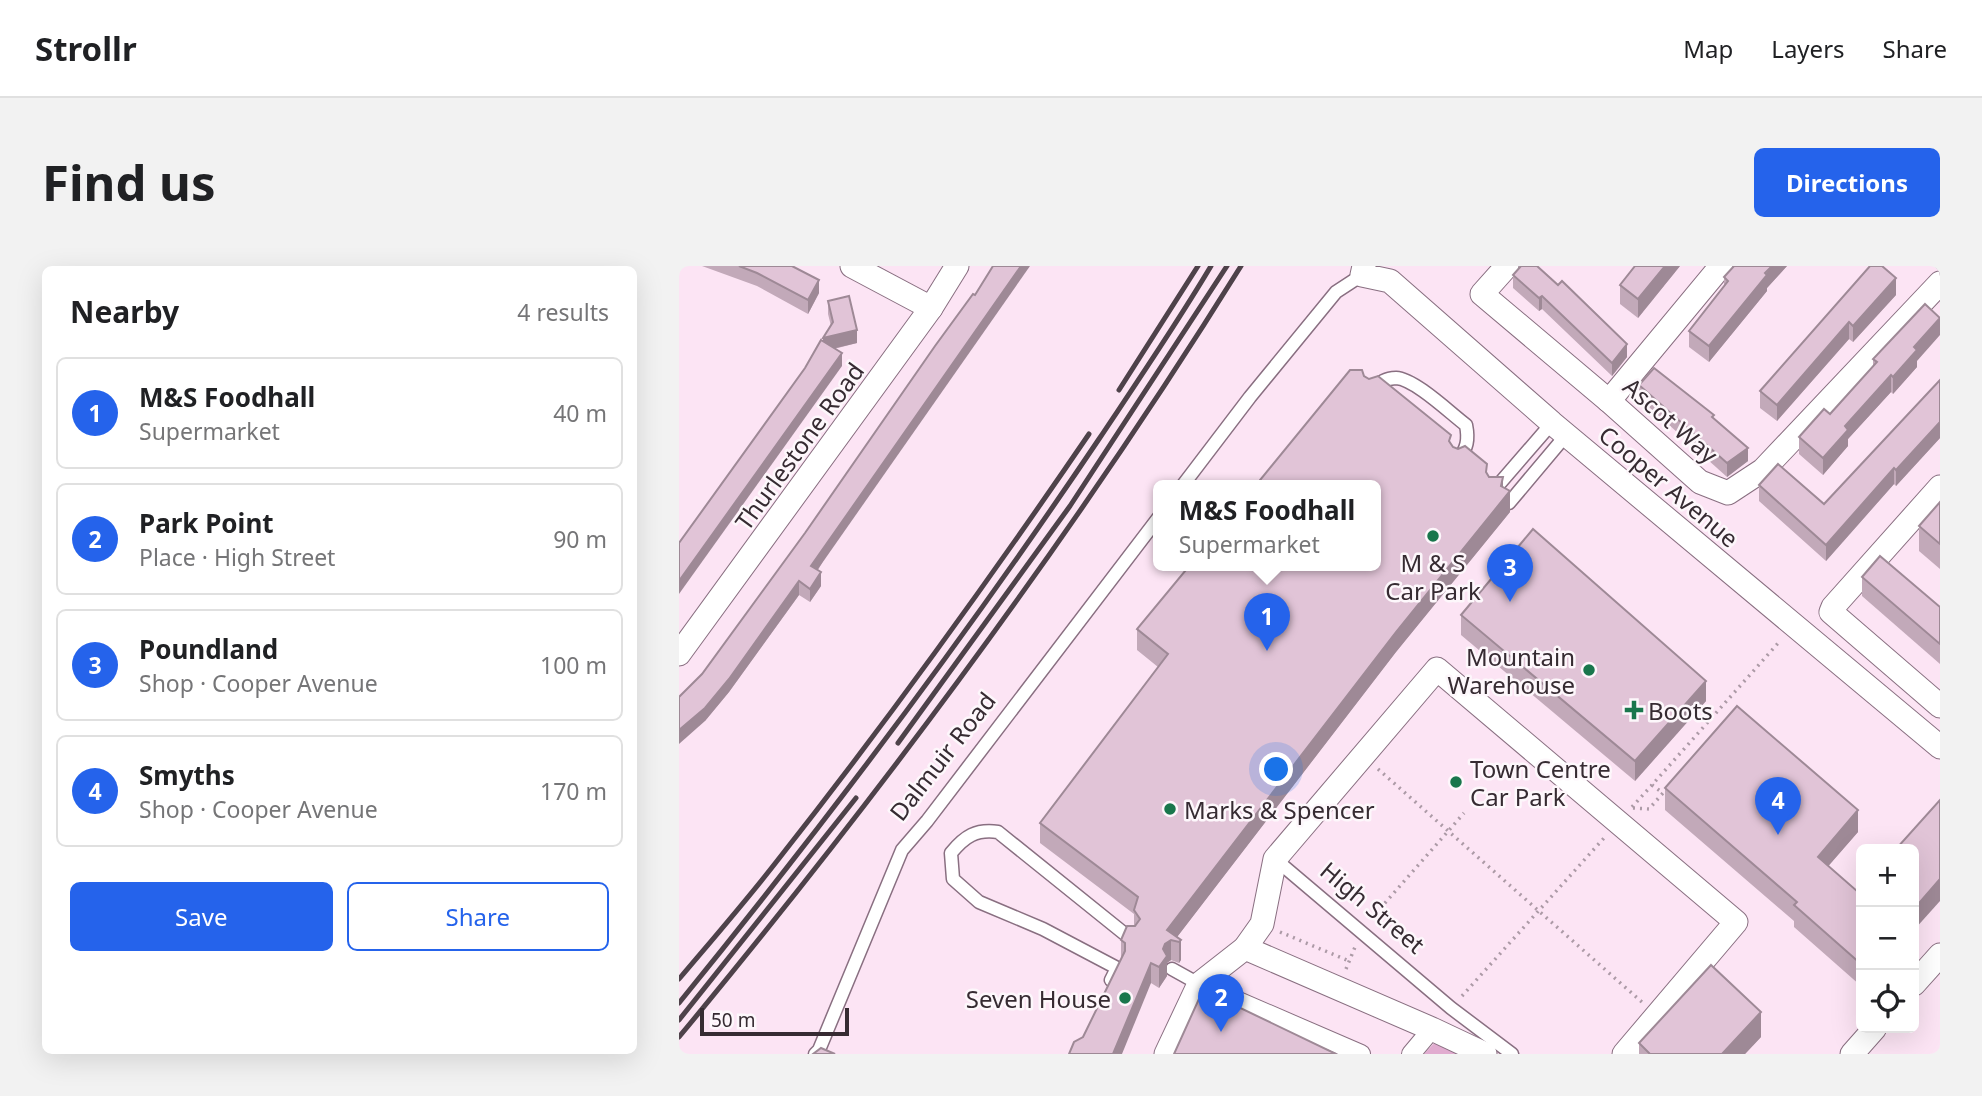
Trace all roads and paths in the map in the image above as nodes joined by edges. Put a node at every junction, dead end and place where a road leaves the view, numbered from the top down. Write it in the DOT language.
graph roads {
  1 [pos="852,266"];
  2 [pos="957,266"];
  3 [pos="1507,266"];
  4 [pos="1721,266"];
  5 [pos="1363,270"];
  6 [pos="1940,283"];
  7 [pos="931,308"];
  8 [pos="1371,391"];
  9 [pos="1609,401"];
  10 [pos="1560,428"];
  11 [pos="1458,461"];
  12 [pos="1187,480"];
  13 [pos="1940,487"];
  14 [pos="1494,490"];
  15 [pos="1509,503"];
  16 [pos="1153,525"];
  17 [pos="1794,625"];
  18 [pos="679,654"];
  19 [pos="1940,706"];
  20 [pos="1940,747"];
  21 [pos="1363,756"];
  22 [pos="1652,785"];
  23 [pos="1618,823"];
  24 [pos="1275,859"];
  25 [pos="1539,910"];
  26 [pos="1262,924"];
  27 [pos="1131,939"];
  28 [pos="1245,948"];
  29 [pos="1940,955"];
  30 [pos="1349,961"];
  31 [pos="1172,969"];
  32 [pos="1919,978"];
  33 [pos="1199,984"];
  34 [pos="1105,993"];
  35 [pos="1451,1008"];
  36 [pos="1657,1016"];
  37 [pos="1432,1029"];
  38 [pos="1871,1033"];
  39 [pos="815,1054"];
  40 [pos="1166,1054"];
  41 [pos="1361,1054"];
  42 [pos="1411,1054"];
  43 [pos="1485,1054"];
  44 [pos="1512,1054"];
  45 [pos="1624,1054"];
  46 [pos="1852,1054"];
  1 -- 7 [label="street"];
  2 -- 7 [label="street, Thurlestone Road"];
  3 -- 9 [label="street, Ascot Way"];
  4 -- 9 [label="street"];
  5 -- 10 [label="street, Cooper Avenue"];
  5 -- 12 [label="lane"];
  6 -- 9 [label="street, Ascot Way"];
  7 -- 18 [label="street, Thurlestone Road"];
  8 -- 11 [label="lane"];
  10 -- 14 [label="lane"];
  10 -- 15 [label="lane"];
  10 -- 17 [label="street, Cooper Avenue"];
  13 -- 19 [label="street"];
  16 -- 39 [label="lane, Dalmuir Road"];
  17 -- 20 [label="street, Cooper Avenue"];
  17 -- 22 [label="path"];
  21 -- 23 [label="street"];
  21 -- 24 [label="street"];
  21 -- 25 [label="path"];
  22 -- 22 [label="path"];
  23 -- 25 [label="path"];
  23 -- 36 [label="street"];
  24 -- 26 [label="street"];
  24 -- 35 [label="lane, High Street"];
  25 -- 35 [label="path"];
  25 -- 36 [label="path"];
  26 -- 28 [label="street"];
  26 -- 30 [label="path"];
  27 -- 34 [label="lane"];
  28 -- 33 [label="street"];
  28 -- 37 [label="street"];
  29 -- 32 [label="street"];
  31 -- 33 [label="lane"];
  33 -- 40 [label="street"];
  33 -- 41 [label="street"];
  35 -- 44 [label="lane, High Street"];
  36 -- 45 [label="street"];
  37 -- 42 [label="street"];
  37 -- 43 [label="street"];
  38 -- 46 [label="street"];
}
